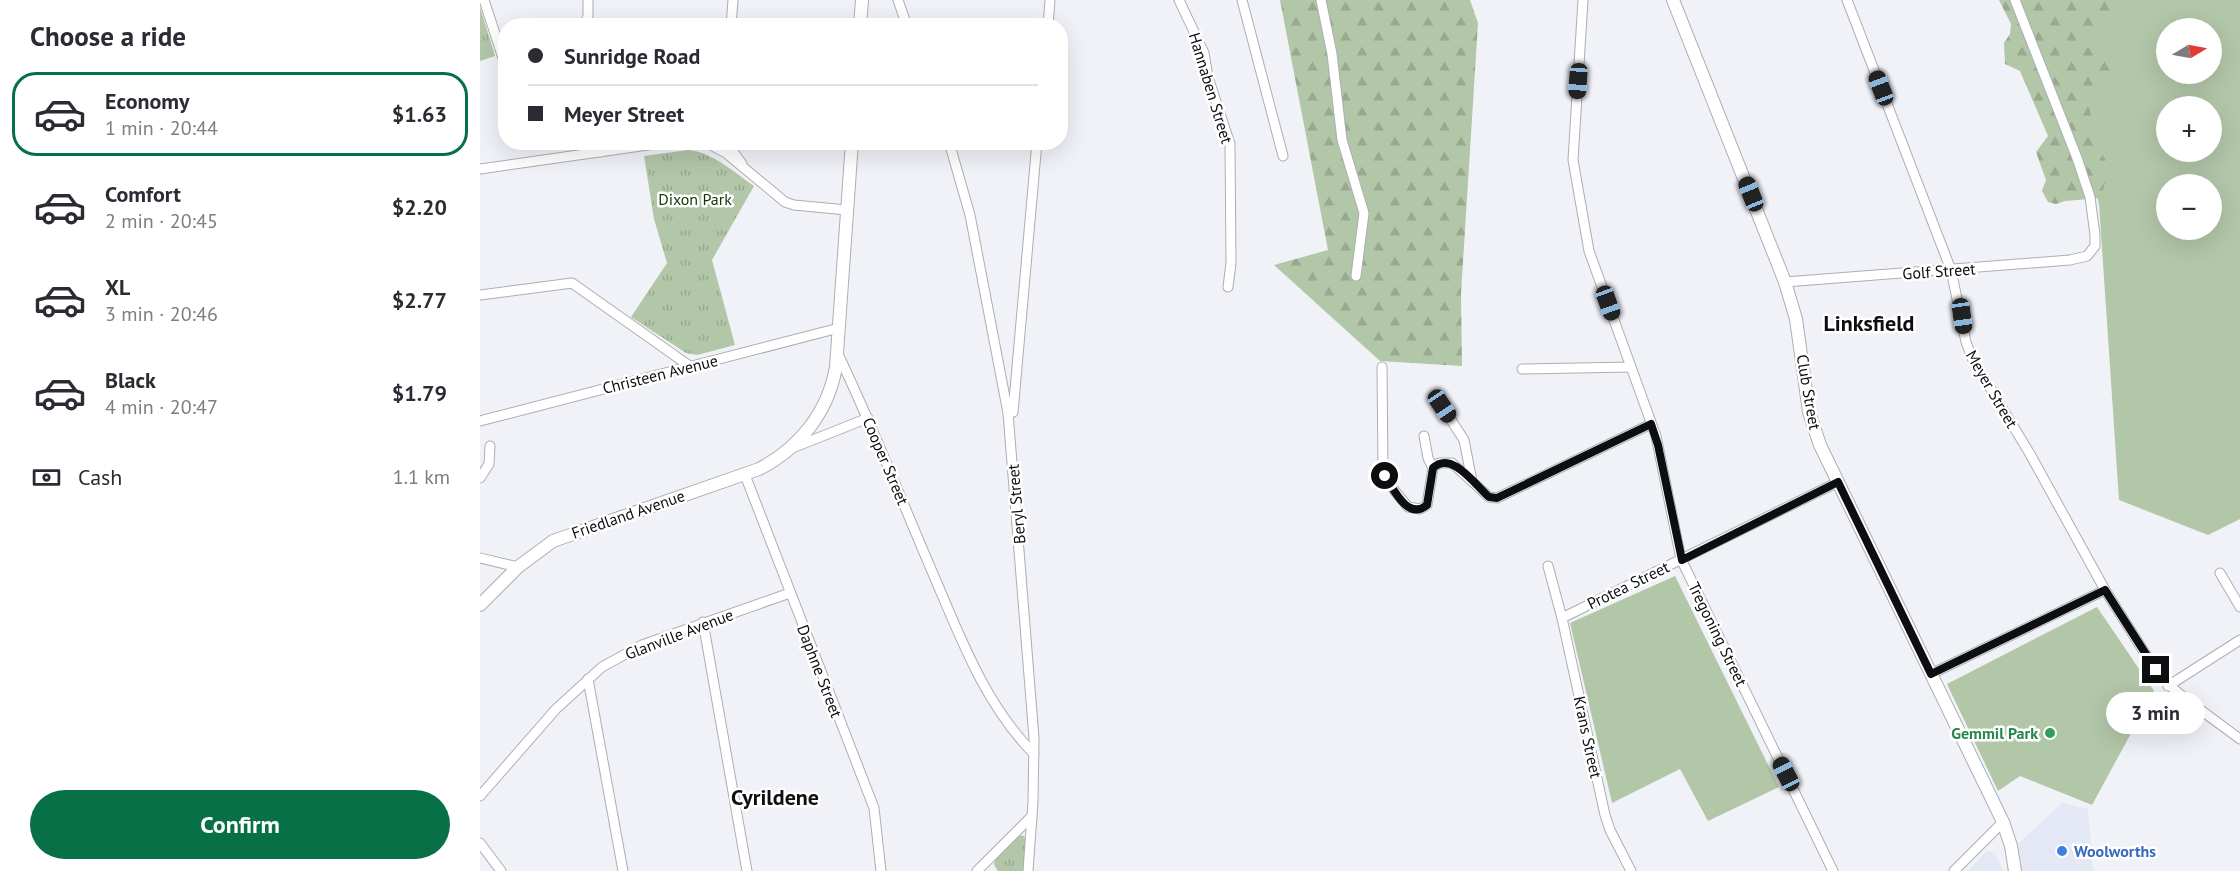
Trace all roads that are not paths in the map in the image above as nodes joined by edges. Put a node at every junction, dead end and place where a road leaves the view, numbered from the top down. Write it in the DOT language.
graph roads {
  1 [pos="484,0"];
  2 [pos="588,0"];
  3 [pos="733,0"];
  4 [pos="862,0"];
  5 [pos="898,0"];
  6 [pos="1050,0"];
  7 [pos="1179,0"];
  8 [pos="1242,0"];
  9 [pos="1321,0"];
  10 [pos="1583,0"];
  11 [pos="1673,0"];
  12 [pos="1847,0"];
  13 [pos="2015,0"];
  14 [pos="587,18"];
  15 [pos="732,18"];
  16 [pos="861,18"];
  17 [pos="905,18"];
  18 [pos="1049,18"];
  19 [pos="498,43"];
  20 [pos="599,150"];
  21 [pos="615,150"];
  22 [pos="724,150"];
  23 [pos="851,150"];
  24 [pos="951,150"];
  25 [pos="1036,150"];
  26 [pos="601,152"];
  27 [pos="1283,156"];
  28 [pos="480,170"];
  29 [pos="847,210"];
  30 [pos="1952,270"];
  31 [pos="1356,276"];
  32 [pos="1785,282"];
  33 [pos="1227,286"];
  34 [pos="480,295"];
  35 [pos="839,328"];
  36 [pos="837,354"];
  37 [pos="691,367"];
  38 [pos="1631,367"];
  39 [pos="1382,368"];
  40 [pos="1522,369"];
  41 [pos="1442,406"];
  42 [pos="1010,412"];
  43 [pos="868,418"];
  44 [pos="480,421"];
  45 [pos="1651,424"];
  46 [pos="1424,436"];
  47 [pos="490,446"];
  48 [pos="792,448"];
  49 [pos="1433,468"];
  50 [pos="745,475"];
  51 [pos="480,478"];
  52 [pos="1472,481"];
  53 [pos="1838,482"];
  54 [pos="480,558"];
  55 [pos="1682,560"];
  56 [pos="1548,566"];
  57 [pos="518,567"];
  58 [pos="2220,573"];
  59 [pos="2105,590"];
  60 [pos="790,593"];
  61 [pos="480,605"];
  62 [pos="2240,607"];
  63 [pos="1562,618"];
  64 [pos="703,622"];
  65 [pos="2240,640"];
  66 [pos="1931,674"];
  67 [pos="588,679"];
  68 [pos="2168,686"];
  69 [pos="2240,739"];
  70 [pos="1034,754"];
  71 [pos="480,796"];
  72 [pos="1032,816"];
  73 [pos="2003,822"];
  74 [pos="480,843"];
  75 [pos="981,870"];
  76 [pos="501,871"];
  77 [pos="623,871"];
  78 [pos="747,871"];
  79 [pos="881,871"];
  80 [pos="1028,871"];
  81 [pos="1631,871"];
  82 [pos="1833,871"];
  83 [pos="1953,871"];
  84 [pos="2015,871"];
  1 -- 19 [label="street"];
  2 -- 14 [label="street"];
  3 -- 15 [label="street"];
  4 -- 16 [label="main road"];
  5 -- 17 [label="street"];
  6 -- 18 [label="street"];
  7 -- 33 [label="street, Hannaben Street"];
  8 -- 27 [label="street"];
  9 -- 31 [label="street"];
  10 -- 38 [label="street, Tregoning Street"];
  11 -- 32 [label="main road, Club Street"];
  12 -- 30 [label="street, Meyer Street"];
  13 -- 30 [label="street, Golf Street"];
  20 -- 26 [label="street"];
  21 -- 26 [label="street"];
  22 -- 29 [label="street"];
  23 -- 29 [label="main road"];
  24 -- 42 [label="street, Beryl Street"];
  25 -- 42 [label="street"];
  26 -- 28 [label="street"];
  29 -- 35 [label="main road"];
  30 -- 32 [label="street, Golf Street"];
  30 -- 59 [label="street, Meyer Street"];
  32 -- 53 [label="main road, Club Street"];
  34 -- 37 [label="street"];
  35 -- 36 [label="main road"];
  35 -- 37 [label="street, Christeen Avenue"];
  36 -- 43 [label="street, Cooper Street"];
  36 -- 48 [label="main road, Friedland Avenue"];
  37 -- 44 [label="street, Christeen Avenue"];
  38 -- 40 [label="street"];
  38 -- 45 [label="street, Tregoning Street"];
  39 -- 49 [label="street"];
  41 -- 52 [label="street"];
  42 -- 70 [label="street, Beryl Street"];
  43 -- 48 [label="street, Friedland Avenue"];
  43 -- 70 [label="street, Cooper Street"];
  45 -- 52 [label="street"];
  45 -- 55 [label="street, Tregoning Street"];
  46 -- 49 [label="street"];
  47 -- 51 [label="street"];
  48 -- 50 [label="main road, Friedland Avenue"];
  49 -- 52 [label="street"];
  50 -- 57 [label="main road, Friedland Avenue"];
  50 -- 60 [label="street, Daphne Street"];
  53 -- 55 [label="street, Protea Street"];
  53 -- 66 [label="main road, Club Street"];
  54 -- 57 [label="street"];
  55 -- 63 [label="street, Protea Street"];
  55 -- 82 [label="street, Tregoning Street"];
  56 -- 63 [label="street, Krans Street"];
  57 -- 61 [label="main road, Friedland Avenue"];
  58 -- 62 [label="street"];
  59 -- 66 [label="street"];
  59 -- 68 [label="street, Meyer Street"];
  60 -- 64 [label="street, Glanville Avenue"];
  60 -- 79 [label="street, Daphne Street"];
  63 -- 81 [label="street, Krans Street"];
  64 -- 67 [label="street, Glanville Avenue"];
  64 -- 78 [label="street"];
  65 -- 68 [label="street"];
  66 -- 73 [label="main road, Club Street"];
  67 -- 71 [label="street, Glanville Avenue"];
  67 -- 77 [label="street"];
  68 -- 69 [label="street, Meyer Street"];
  70 -- 72 [label="street, Beryl Street"];
  72 -- 75 [label="street"];
  72 -- 80 [label="street, Beryl Street"];
  73 -- 83 [label="street"];
  73 -- 84 [label="main road, Club Street"];
  74 -- 76 [label="street"];
}
